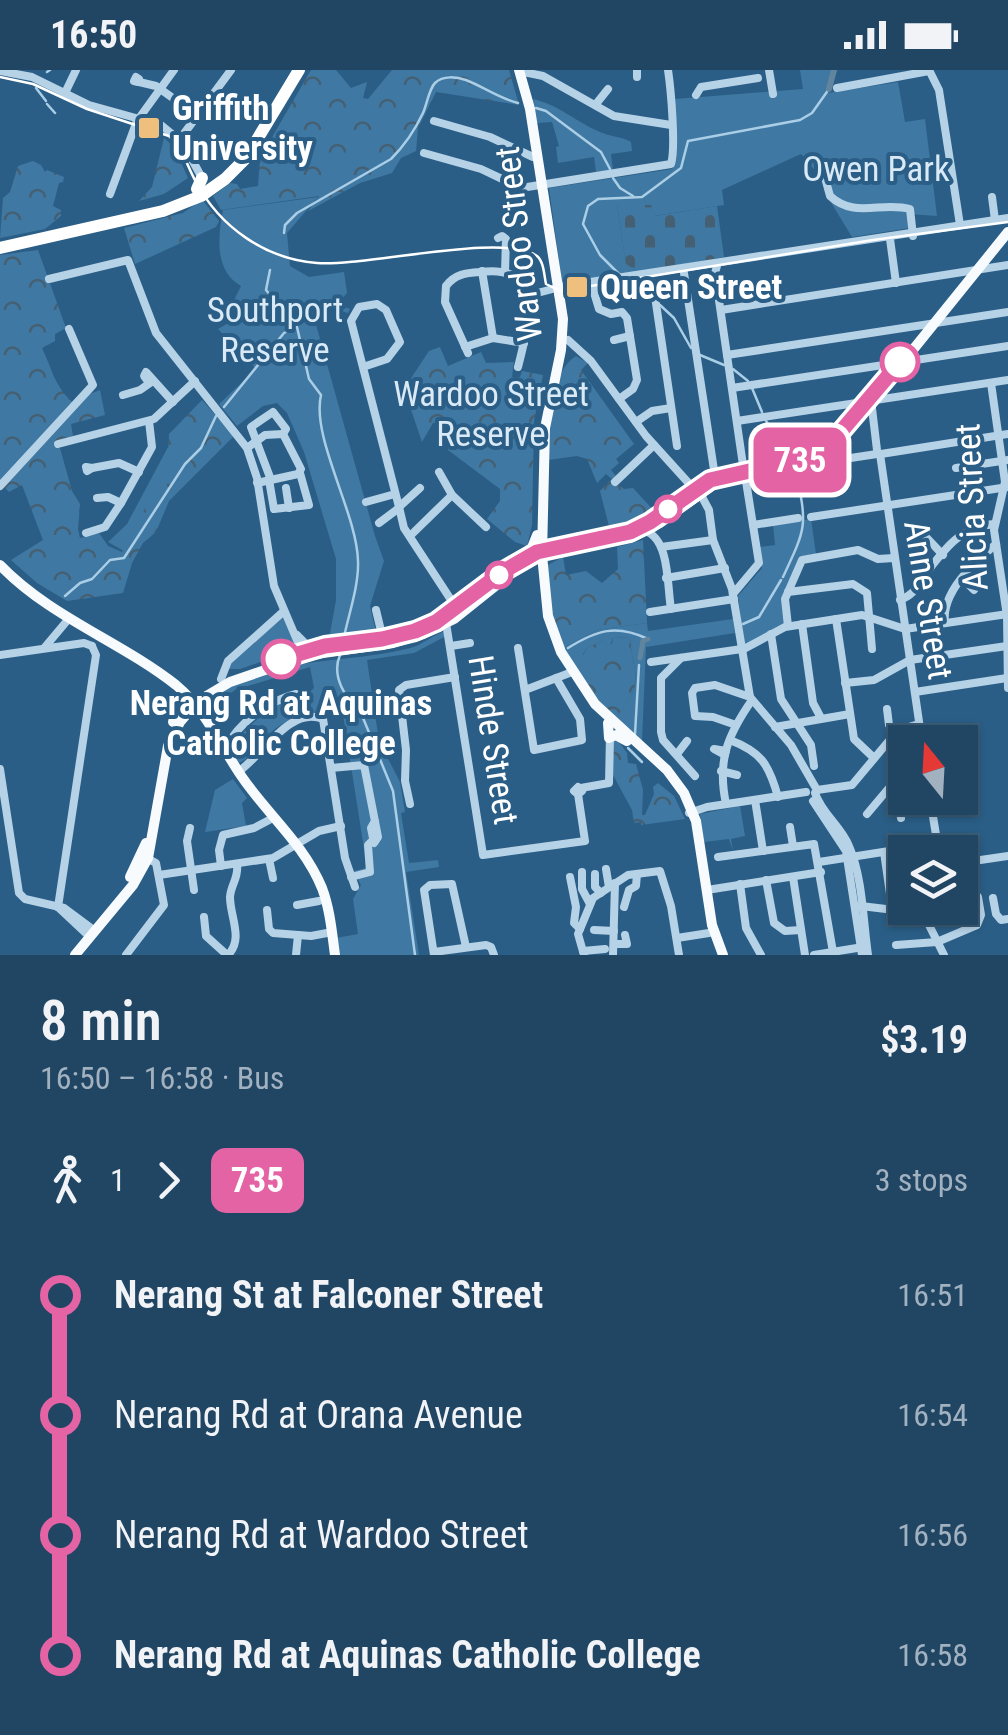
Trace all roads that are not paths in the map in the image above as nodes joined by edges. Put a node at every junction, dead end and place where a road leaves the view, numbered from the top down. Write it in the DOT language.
graph roads {
  1 [pos="8,70"];
  2 [pos="76,70"];
  3 [pos="174,70"];
  4 [pos="217,70"];
  5 [pos="291,70"];
  6 [pos="299,70"];
  7 [pos="668,70"];
  8 [pos="725,70"];
  9 [pos="769,70"];
  10 [pos="929,70"];
  11 [pos="0,71"];
  12 [pos="228,73"];
  13 [pos="522,74"];
  14 [pos="549,74"];
  15 [pos="137,76"];
  16 [pos="758,78"];
  17 [pos="728,86"];
  18 [pos="837,88"];
  19 [pos="160,89"];
  20 [pos="608,90"];
  21 [pos="65,92"];
  22 [pos="773,94"];
  23 [pos="696,95"];
  24 [pos="596,104"];
  25 [pos="641,108"];
  26 [pos="140,116"];
  27 [pos="198,116"];
  28 [pos="639,120"];
  29 [pos="434,121"];
  30 [pos="671,125"];
  31 [pos="180,137"];
  32 [pos="424,154"];
  33 [pos="535,156"];
  34 [pos="824,174"];
  35 [pos="205,185"];
  36 [pos="540,185"];
  37 [pos="110,194"];
  38 [pos="992,197"];
  39 [pos="1004,225"];
  40 [pos="960,226"];
  41 [pos="912,234"];
  42 [pos="890,239"];
  43 [pos="0,244"];
  44 [pos="1008,266"];
  45 [pos="714,269"];
  46 [pos="976,270"];
  47 [pos="482,271"];
  48 [pos="684,272"];
  49 [pos="49,279"];
  50 [pos="652,280"];
  51 [pos="896,283"];
  52 [pos="593,289"];
  53 [pos="556,291"];
  54 [pos="527,296"];
  55 [pos="721,310"];
  56 [pos="1008,312"];
  57 [pos="941,320"];
  58 [pos="68,329"];
  59 [pos="630,336"];
  60 [pos="492,338"];
  61 [pos="614,340"];
  62 [pos="524,343"];
  63 [pos="1008,346"];
  64 [pos="561,349"];
  65 [pos="727,355"];
  66 [pos="898,365"];
  67 [pos="363,368"];
  68 [pos="518,368"];
  69 [pos="1008,380"];
  70 [pos="195,381"];
  71 [pos="990,383"];
  72 [pos="732,388"];
  73 [pos="123,395"];
  74 [pos="619,398"];
  75 [pos="173,402"];
  76 [pos="863,405"];
  77 [pos="1008,407"];
  78 [pos="671,408"];
  79 [pos="994,409"];
  80 [pos="149,421"];
  81 [pos="737,421"];
  82 [pos="636,422"];
  83 [pos="284,434"];
  84 [pos="1003,434"];
  85 [pos="256,441"];
  86 [pos="58,444"];
  87 [pos="654,445"];
  88 [pos="677,446"];
  89 [pos="247,448"];
  90 [pos="879,452"];
  91 [pos="818,459"];
  92 [pos="1005,461"];
  93 [pos="92,468"];
  94 [pos="956,468"];
  95 [pos="139,472"];
  96 [pos="439,472"];
  97 [pos="300,473"];
  98 [pos="745,474"];
  99 [pos="270,480"];
  100 [pos="616,482"];
  101 [pos="257,483"];
  102 [pos="0,486"];
  103 [pos="701,487"];
  104 [pos="286,488"];
  105 [pos="420,488"];
  106 [pos="1006,488"];
  107 [pos="396,494"];
  108 [pos="452,494"];
  109 [pos="97,498"];
  110 [pos="366,502"];
  111 [pos="122,503"];
  112 [pos="886,505"];
  113 [pos="289,508"];
  114 [pos="399,508"];
  115 [pos="811,516"];
  116 [pos="798,518"];
  117 [pos="380,523"];
  118 [pos="994,524"];
  119 [pos="753,525"];
  120 [pos="486,527"];
  121 [pos="86,533"];
  122 [pos="540,534"];
  123 [pos="650,534"];
  124 [pos="924,535"];
  125 [pos="410,536"];
  126 [pos="713,540"];
  127 [pos="996,544"];
  128 [pos="661,547"];
  129 [pos="557,548"];
  130 [pos="540,554"];
  131 [pos="942,555"];
  132 [pos="894,558"];
  133 [pos="522,563"];
  134 [pos="725,568"];
  135 [pos="0,569"];
  136 [pos="540,577"];
  137 [pos="666,578"];
  138 [pos="962,579"];
  139 [pos="974,590"];
  140 [pos="788,592"];
  141 [pos="734,596"];
  142 [pos="900,600"];
  143 [pos="671,609"];
  144 [pos="284,610"];
  145 [pos="376,610"];
  146 [pos="650,612"];
  147 [pos="1007,614"];
  148 [pos="451,617"];
  149 [pos="869,617"];
  150 [pos="836,619"];
  151 [pos="945,623"];
  152 [pos="802,624"];
  153 [pos="63,625"];
  154 [pos="788,626"];
  155 [pos="292,628"];
  156 [pos="905,629"];
  157 [pos="771,634"];
  158 [pos="379,637"];
  159 [pos="470,643"];
  160 [pos="61,646"];
  161 [pos="451,646"];
  162 [pos="1007,646"];
  163 [pos="302,648"];
  164 [pos="518,648"];
  165 [pos="41,649"];
  166 [pos="742,649"];
  167 [pos="872,649"];
  168 [pos="0,655"];
  169 [pos="680,658"];
  170 [pos="910,660"];
  171 [pos="651,662"];
  172 [pos="570,672"];
  173 [pos="231,678"];
  174 [pos="456,678"];
  175 [pos="556,678"];
  176 [pos="1007,678"];
  177 [pos="845,683"];
  178 [pos="1008,688"];
  179 [pos="525,690"];
  180 [pos="914,692"];
  181 [pos="296,694"];
  182 [pos="751,699"];
  183 [pos="191,703"];
  184 [pos="887,710"];
  185 [pos="850,714"];
  186 [pos="820,718"];
  187 [pos="797,723"];
  188 [pos="919,724"];
  189 [pos="736,725"];
  190 [pos="889,725"];
  191 [pos="914,725"];
  192 [pos="775,727"];
  193 [pos="612,729"];
  194 [pos="232,737"];
  195 [pos="218,738"];
  196 [pos="730,740"];
  197 [pos="688,741"];
  198 [pos="888,741"];
  199 [pos="856,742"];
  200 [pos="166,747"];
  201 [pos="225,749"];
  202 [pos="845,749"];
  203 [pos="677,754"];
  204 [pos="874,758"];
  205 [pos="814,766"];
  206 [pos="331,768"];
  207 [pos="0,770"];
  208 [pos="721,770"];
  209 [pos="235,772"];
  210 [pos="737,775"];
  211 [pos="695,776"];
  212 [pos="811,790"];
  213 [pos="888,790"];
  214 [pos="778,797"];
  215 [pos="756,800"];
  216 [pos="410,804"];
  217 [pos="726,804"];
  218 [pos="691,812"];
  219 [pos="866,814"];
  220 [pos="900,815"];
  221 [pos="932,815"];
  222 [pos="900,818"];
  223 [pos="271,819"];
  224 [pos="341,826"];
  225 [pos="790,827"];
  226 [pos="190,828"];
  227 [pos="294,846"];
  228 [pos="793,846"];
  229 [pos="763,851"];
  230 [pos="884,852"];
  231 [pos="1008,856"];
  232 [pos="718,857"];
  233 [pos="850,857"];
  234 [pos="148,859"];
  235 [pos="270,859"];
  236 [pos="978,860"];
  237 [pos="819,862"];
  238 [pos="236,864"];
  239 [pos="220,866"];
  240 [pos="606,869"];
  241 [pos="192,870"];
  242 [pos="582,872"];
  243 [pos="821,872"];
  244 [pos="594,874"];
  245 [pos="637,874"];
  246 [pos="159,876"];
  247 [pos="351,876"];
  248 [pos="570,877"];
  249 [pos="794,877"];
  250 [pos="273,878"];
  251 [pos="888,878"];
  252 [pos="766,880"];
  253 [pos="740,884"];
  254 [pos="355,887"];
  255 [pos="608,888"];
  256 [pos="194,890"];
  257 [pos="707,890"];
  258 [pos="978,897"];
  259 [pos="993,898"];
  260 [pos="319,901"];
  261 [pos="297,904"];
  262 [pos="590,904"];
  263 [pos="57,906"];
  264 [pos="860,906"];
  265 [pos="624,907"];
  266 [pos="888,908"];
  267 [pos="267,910"];
  268 [pos="329,915"];
  269 [pos="204,917"];
  270 [pos="1008,919"];
  271 [pos="927,925"];
  272 [pos="978,925"];
  273 [pos="978,925"];
  274 [pos="580,929"];
  275 [pos="594,930"];
  276 [pos="801,930"];
  277 [pos="614,931"];
  278 [pos="90,932"];
  279 [pos="327,933"];
  280 [pos="709,934"];
  281 [pos="625,935"];
  282 [pos="298,936"];
  283 [pos="677,938"];
  284 [pos="937,942"];
  285 [pos="896,944"];
  286 [pos="466,947"];
  287 [pos="610,949"];
  288 [pos="864,951"];
  289 [pos="833,952"];
  290 [pos="584,953"];
  291 [pos="434,954"];
  292 [pos="72,955"];
  293 [pos="126,955"];
  294 [pos="228,955"];
  295 [pos="296,955"];
  296 [pos="333,955"];
  297 [pos="494,955"];
  298 [pos="679,955"];
  299 [pos="720,955"];
  300 [pos="762,955"];
  301 [pos="805,955"];
  302 [pos="814,955"];
  303 [pos="944,955"];
  1 -- 21 [label="street"];
  2 -- 21 [label="street"];
  3 -- 19 [label="street"];
  4 -- 12 [label="street"];
  5 -- 35 [label="highway"];
  6 -- 35 [label="highway"];
  7 -- 30 [label="street"];
  8 -- 17 [label="street"];
  9 -- 22 [label="street"];
  10 -- 18 [label="street"];
  10 -- 40 [label="street"];
  11 -- 21 [label="street"];
  12 -- 27 [label="street"];
  13 -- 14 [label="street"];
  13 -- 33 [label="main road, Wardoo Street"];
  13 -- 33 [label="main road, Wardoo Street"];
  14 -- 24 [label="street"];
  15 -- 19 [label="street"];
  16 -- 17 [label="street"];
  17 -- 23 [label="street"];
  19 -- 26 [label="street"];
  19 -- 27 [label="street"];
  20 -- 24 [label="street"];
  21 -- 26 [label="street"];
  24 -- 28 [label="street"];
  25 -- 28 [label="street"];
  26 -- 31 [label="street"];
  26 -- 37 [label="street"];
  27 -- 31 [label="street"];
  28 -- 30 [label="street"];
  29 -- 33 [label="street"];
  30 -- 36 [label="street"];
  31 -- 35 [label="street"];
  32 -- 36 [label="street"];
  33 -- 36 [label="main road, Wardoo Street"];
  34 -- 41 [label="street"];
  35 -- 43 [label="highway"];
  35 -- 43 [label="highway"];
  36 -- 53 [label="main road, Wardoo Street"];
  38 -- 39 [label="street"];
  39 -- 40 [label="street"];
  39 -- 41 [label="street"];
  39 -- 46 [label="main road"];
  40 -- 41 [label="street"];
  41 -- 42 [label="street"];
  41 -- 53 [label="street"];
  42 -- 45 [label="street"];
  42 -- 51 [label="street"];
  44 -- 46 [label="street"];
  45 -- 48 [label="street"];
  45 -- 55 [label="street"];
  46 -- 51 [label="street"];
  46 -- 57 [label="main road"];
  47 -- 54 [label="street"];
  47 -- 60 [label="street"];
  47 -- 60 [label="street"];
  48 -- 50 [label="street"];
  48 -- 103 [label="street"];
  49 -- 70 [label="street"];
  50 -- 52 [label="street"];
  50 -- 78 [label="street"];
  51 -- 55 [label="street"];
  52 -- 53 [label="street"];
  52 -- 59 [label="street"];
  53 -- 54 [label="street"];
  53 -- 64 [label="main road, Wardoo Street"];
  54 -- 62 [label="street"];
  55 -- 65 [label="street"];
  56 -- 57 [label="street"];
  57 -- 65 [label="street"];
  57 -- 66 [label="main road"];
  58 -- 102 [label="street"];
  59 -- 61 [label="street"];
  59 -- 74 [label="street"];
  60 -- 62 [label="street"];
  62 -- 68 [label="street"];
  63 -- 66 [label="street"];
  64 -- 74 [label="street"];
  64 -- 122 [label="main road, Wardoo Street"];
  65 -- 72 [label="street"];
  66 -- 72 [label="street"];
  66 -- 76 [label="main road"];
  67 -- 67 [label="street"];
  67 -- 107 [label="street"];
  69 -- 71 [label="street"];
  70 -- 75 [label="street"];
  70 -- 89 [label="street"];
  71 -- 76 [label="street"];
  71 -- 79 [label="street, Alicia Street"];
  72 -- 81 [label="street"];
  73 -- 75 [label="street"];
  74 -- 82 [label="street"];
  75 -- 80 [label="street"];
  76 -- 81 [label="street"];
  76 -- 90 [label="street, Anne Street"];
  76 -- 91 [label="main road"];
  76 -- 91 [label="main road"];
  77 -- 79 [label="street"];
  78 -- 82 [label="street"];
  78 -- 88 [label="street"];
  79 -- 84 [label="street, Alicia Street"];
  80 -- 86 [label="street"];
  80 -- 95 [label="street"];
  81 -- 98 [label="street"];
  82 -- 87 [label="street"];
  83 -- 85 [label="street"];
  83 -- 85 [label="street"];
  83 -- 97 [label="street"];
  84 -- 90 [label="street"];
  84 -- 92 [label="street, Alicia Street"];
  85 -- 89 [label="street"];
  85 -- 99 [label="street"];
  87 -- 100 [label="street"];
  87 -- 103 [label="street"];
  89 -- 101 [label="street"];
  90 -- 91 [label="street"];
  90 -- 112 [label="street, Anne Street"];
  91 -- 98 [label="main road"];
  92 -- 94 [label="street"];
  92 -- 106 [label="street, Alicia Street"];
  93 -- 95 [label="street"];
  95 -- 111 [label="street"];
  96 -- 108 [label="street"];
  97 -- 99 [label="street"];
  97 -- 113 [label="street"];
  98 -- 103 [label="main road"];
  98 -- 103 [label="main road"];
  98 -- 119 [label="street"];
  99 -- 101 [label="street"];
  99 -- 113 [label="street"];
  101 -- 144 [label="street"];
  103 -- 123 [label="main road"];
  103 -- 126 [label="street"];
  103 -- 129 [label="main road"];
  104 -- 113 [label="street"];
  105 -- 114 [label="street"];
  106 -- 112 [label="street"];
  106 -- 118 [label="street, Alicia Street"];
  107 -- 110 [label="street"];
  107 -- 114 [label="street"];
  108 -- 120 [label="street"];
  108 -- 125 [label="street"];
  109 -- 111 [label="street"];
  111 -- 121 [label="street"];
  112 -- 115 [label="street"];
  112 -- 132 [label="street, Anne Street"];
  114 -- 117 [label="street"];
  114 -- 125 [label="street"];
  116 -- 119 [label="street"];
  118 -- 127 [label="street, Alicia Street"];
  118 -- 131 [label="street"];
  119 -- 141 [label="street"];
  122 -- 129 [label="main road"];
  122 -- 130 [label="main road, Wardoo Street"];
  122 -- 133 [label="main road"];
  123 -- 128 [label="street"];
  123 -- 129 [label="main road"];
  124 -- 131 [label="street"];
  125 -- 148 [label="street, Hinde Street"];
  126 -- 128 [label="street"];
  126 -- 134 [label="street"];
  127 -- 138 [label="street"];
  127 -- 147 [label="street, Alicia Street"];
  128 -- 137 [label="street"];
  129 -- 130 [label="main road"];
  129 -- 136 [label="main road"];
  130 -- 133 [label="main road"];
  130 -- 136 [label="main road, Wardoo Street"];
  131 -- 142 [label="street"];
  132 -- 140 [label="street"];
  132 -- 142 [label="street, Anne Street"];
  133 -- 136 [label="main road"];
  133 -- 148 [label="main road"];
  134 -- 137 [label="street"];
  134 -- 141 [label="street"];
  135 -- 153 [label="main road"];
  136 -- 172 [label="main road, Wardoo Street"];
  137 -- 143 [label="street"];
  138 -- 139 [label="street"];
  138 -- 151 [label="street"];
  140 -- 149 [label="street"];
  140 -- 154 [label="street"];
  141 -- 143 [label="street"];
  141 -- 166 [label="street"];
  142 -- 156 [label="street, Anne Street"];
  143 -- 146 [label="street"];
  144 -- 155 [label="street"];
  144 -- 173 [label="street"];
  145 -- 158 [label="street"];
  147 -- 151 [label="street"];
  147 -- 162 [label="street, Alicia Street"];
  148 -- 158 [label="main road"];
  148 -- 161 [label="street, Hinde Street"];
  149 -- 150 [label="street"];
  149 -- 156 [label="street"];
  149 -- 167 [label="street"];
  150 -- 152 [label="street"];
  150 -- 177 [label="street"];
  151 -- 156 [label="street"];
  152 -- 154 [label="street"];
  152 -- 186 [label="street"];
  153 -- 160 [label="street"];
  153 -- 165 [label="street"];
  153 -- 183 [label="main road"];
  154 -- 157 [label="street"];
  155 -- 163 [label="street"];
  155 -- 163 [label="street"];
  156 -- 170 [label="street, Anne Street"];
  157 -- 166 [label="street"];
  157 -- 187 [label="street"];
  158 -- 163 [label="main road"];
  159 -- 161 [label="street"];
  160 -- 165 [label="street"];
  160 -- 263 [label="street"];
  161 -- 174 [label="street, Hinde Street"];
  162 -- 170 [label="street"];
  162 -- 176 [label="street, Alicia Street"];
  163 -- 173 [label="main road"];
  163 -- 173 [label="main road"];
  164 -- 179 [label="street"];
  165 -- 168 [label="street"];
  166 -- 169 [label="street"];
  166 -- 182 [label="street"];
  169 -- 171 [label="street"];
  169 -- 203 [label="street"];
  170 -- 177 [label="street"];
  170 -- 180 [label="street, Anne Street"];
  172 -- 175 [label="street"];
  172 -- 193 [label="main road, Wardoo Street"];
  173 -- 183 [label="main road"];
  173 -- 183 [label="main road"];
  174 -- 193 [label="street, Hinde Street"];
  174 -- 216 [label="street"];
  175 -- 179 [label="street"];
  175 -- 179 [label="street"];
  176 -- 178 [label="street, Alicia Street"];
  176 -- 180 [label="street"];
  177 -- 185 [label="street"];
  180 -- 188 [label="street, Anne Street"];
  181 -- 194 [label="street"];
  182 -- 189 [label="street"];
  182 -- 189 [label="street"];
  182 -- 192 [label="street"];
  183 -- 195 [label="main road"];
  183 -- 200 [label="main road"];
  183 -- 200 [label="main road"];
  183 -- 209 [label="main road"];
  184 -- 190 [label="street"];
  185 -- 186 [label="street"];
  185 -- 199 [label="street"];
  186 -- 187 [label="street"];
  187 -- 192 [label="street"];
  187 -- 205 [label="street"];
  188 -- 191 [label="street"];
  189 -- 196 [label="street"];
  192 -- 212 [label="street"];
  193 -- 218 [label="main road, Wardoo Street"];
  193 -- 218 [label="main road, Wardoo Street"];
  194 -- 195 [label="street"];
  194 -- 201 [label="street"];
  195 -- 201 [label="main road"];
  196 -- 208 [label="street"];
  196 -- 214 [label="street"];
  197 -- 203 [label="street"];
  198 -- 204 [label="street"];
  199 -- 202 [label="street"];
  199 -- 204 [label="street"];
  200 -- 234 [label="main road"];
  200 -- 234 [label="main road"];
  201 -- 209 [label="main road"];
  203 -- 211 [label="street"];
  204 -- 212 [label="street"];
  206 -- 209 [label="street"];
  206 -- 224 [label="street"];
  206 -- 247 [label="street"];
  207 -- 263 [label="street"];
  208 -- 210 [label="street"];
  208 -- 217 [label="street"];
  209 -- 223 [label="main road"];
  209 -- 227 [label="main road"];
  212 -- 214 [label="street"];
  212 -- 233 [label="street"];
  213 -- 219 [label="street"];
  214 -- 215 [label="street"];
  215 -- 217 [label="street"];
  215 -- 229 [label="street"];
  217 -- 218 [label="street"];
  218 -- 257 [label="main road, Wardoo Street"];
  218 -- 280 [label="main road, Wardoo Street"];
  220 -- 222 [label="street"];
  221 -- 230 [label="street"];
  223 -- 227 [label="main road"];
  223 -- 239 [label="street"];
  224 -- 227 [label="street"];
  224 -- 247 [label="street"];
  225 -- 228 [label="street"];
  226 -- 241 [label="street"];
  227 -- 235 [label="street"];
  227 -- 260 [label="main road"];
  227 -- 268 [label="main road"];
  228 -- 229 [label="street"];
  228 -- 237 [label="street"];
  229 -- 232 [label="street"];
  230 -- 233 [label="street"];
  230 -- 251 [label="street"];
  231 -- 236 [label="street"];
  233 -- 237 [label="street"];
  233 -- 264 [label="street"];
  233 -- 288 [label="street"];
  234 -- 246 [label="street"];
  234 -- 278 [label="main road"];
  235 -- 238 [label="street"];
  235 -- 250 [label="street"];
  237 -- 243 [label="street"];
  238 -- 239 [label="street"];
  238 -- 294 [label="street"];
  239 -- 241 [label="street"];
  240 -- 255 [label="street"];
  241 -- 246 [label="street"];
  241 -- 256 [label="street"];
  242 -- 262 [label="street"];
  243 -- 249 [label="street"];
  243 -- 289 [label="street"];
  244 -- 255 [label="street"];
  245 -- 255 [label="street"];
  245 -- 265 [label="street"];
  245 -- 283 [label="street"];
  246 -- 293 [label="street"];
  247 -- 254 [label="street"];
  248 -- 274 [label="street"];
  249 -- 252 [label="street"];
  249 -- 276 [label="street"];
  252 -- 253 [label="street"];
  252 -- 276 [label="street"];
  253 -- 257 [label="street"];
  253 -- 300 [label="street"];
  255 -- 262 [label="street"];
  255 -- 277 [label="street"];
  257 -- 299 [label="main road, Wardoo Street"];
  258 -- 272 [label="street"];
  259 -- 270 [label="street"];
  260 -- 261 [label="street"];
  260 -- 279 [label="main road"];
  262 -- 274 [label="street"];
  263 -- 278 [label="street"];
  264 -- 266 [label="street"];
  264 -- 288 [label="street"];
  267 -- 282 [label="street"];
  268 -- 279 [label="main road"];
  268 -- 296 [label="main road"];
  269 -- 294 [label="street"];
  271 -- 284 [label="street"];
  273 -- 284 [label="street"];
  274 -- 290 [label="street"];
  275 -- 277 [label="street"];
  276 -- 301 [label="street"];
  277 -- 287 [label="street"];
  278 -- 292 [label="main road"];
  279 -- 282 [label="street"];
  279 -- 296 [label="main road"];
  280 -- 283 [label="street"];
  280 -- 299 [label="main road, Wardoo Street"];
  281 -- 287 [label="street"];
  282 -- 295 [label="street"];
  283 -- 298 [label="street"];
  284 -- 285 [label="street"];
  284 -- 303 [label="street"];
  286 -- 291 [label="street"];
  286 -- 291 [label="street"];
  286 -- 297 [label="street"];
  287 -- 290 [label="street"];
  288 -- 289 [label="street"];
  289 -- 302 [label="street"];
}
